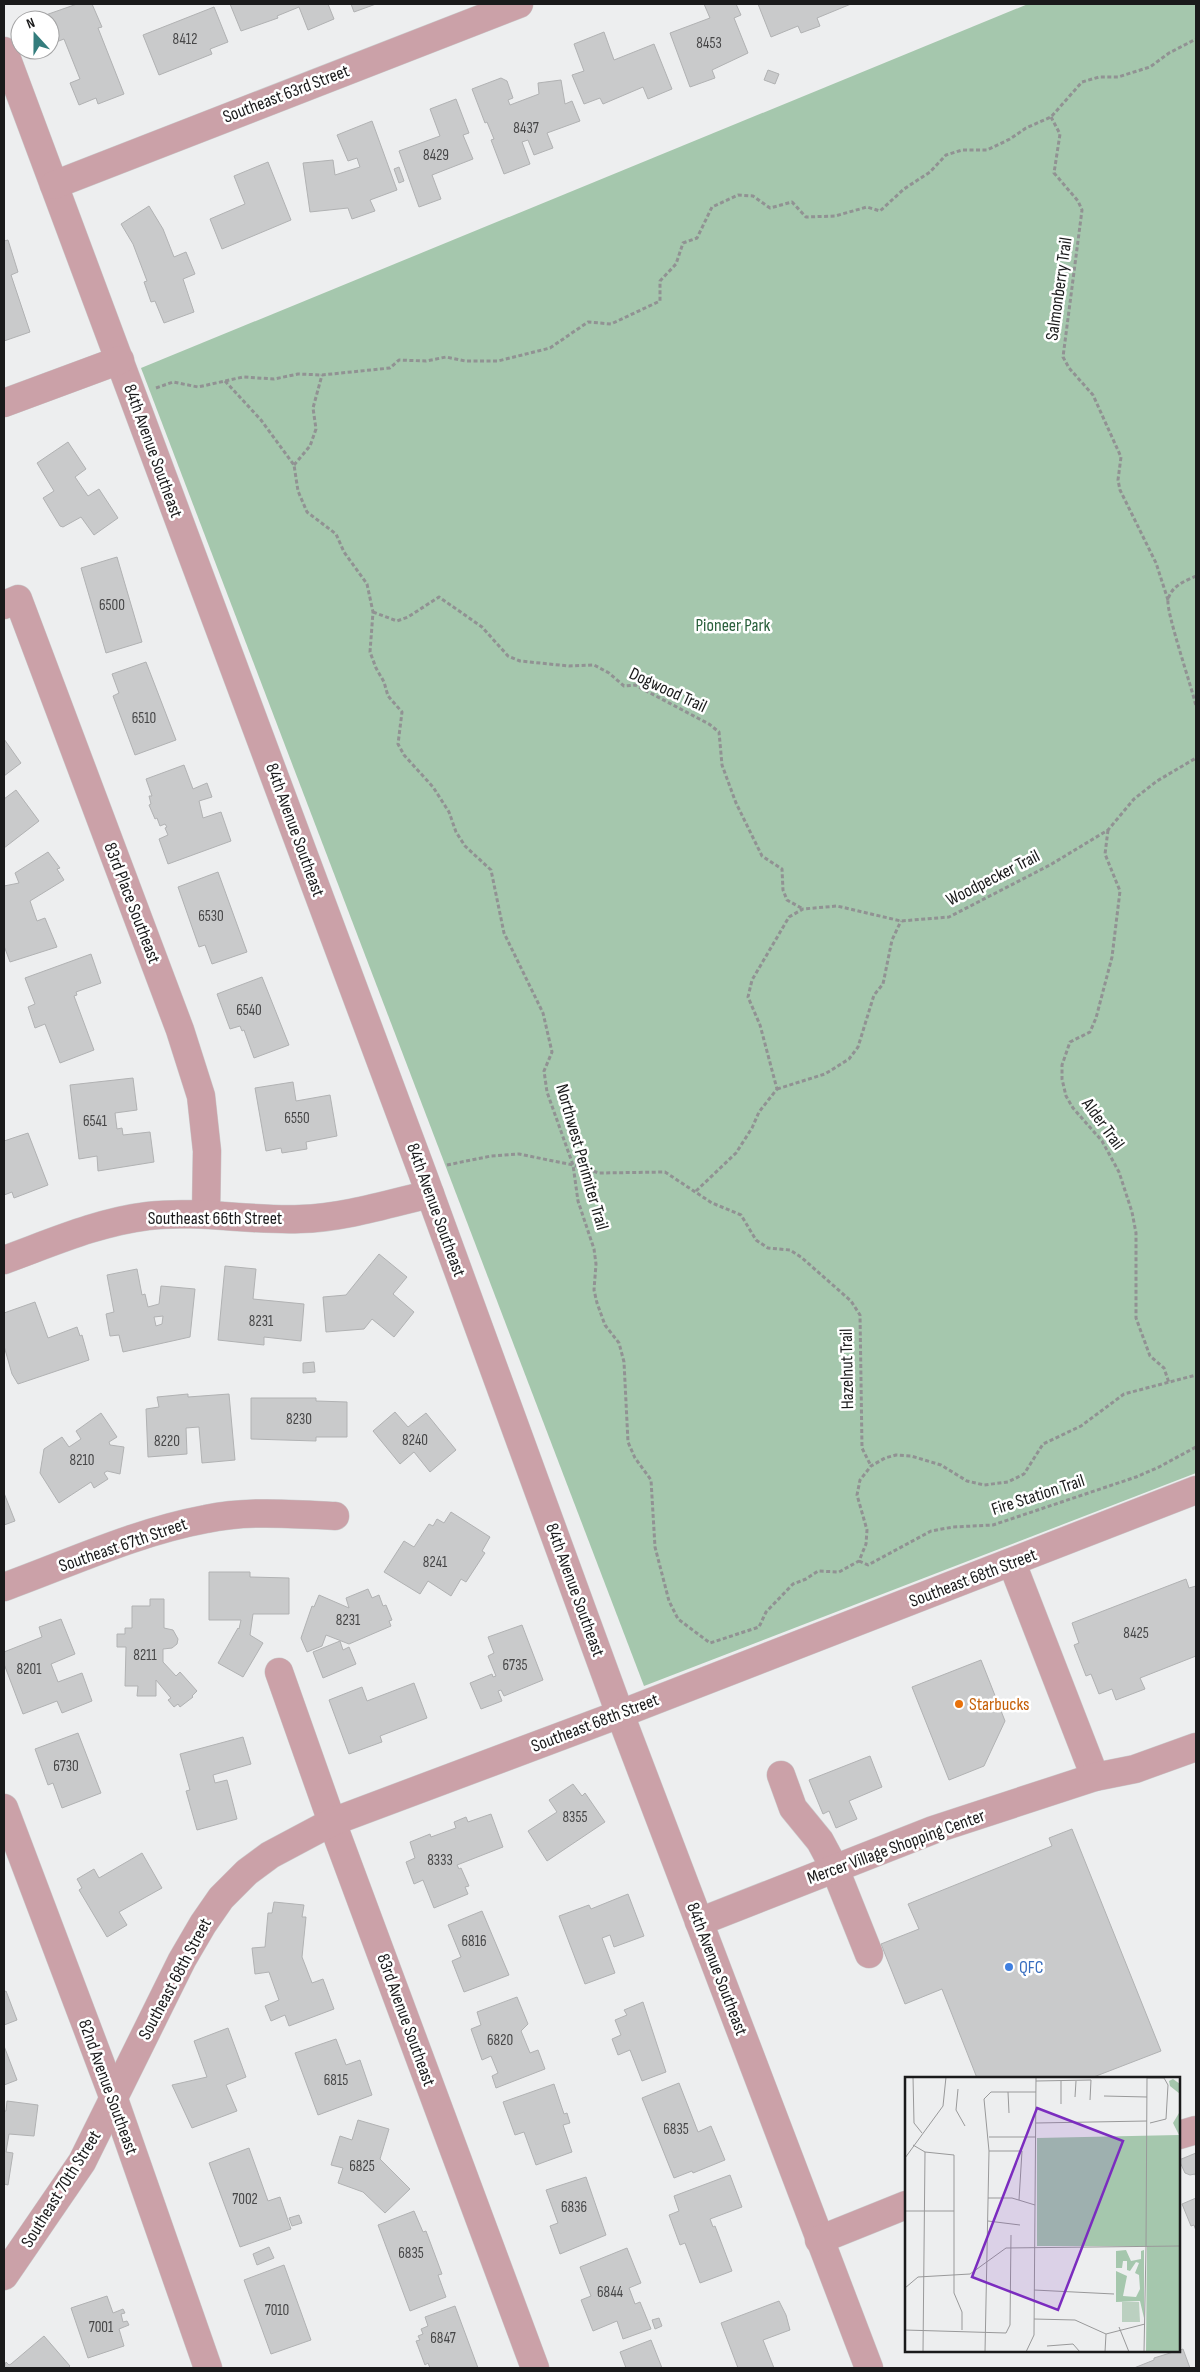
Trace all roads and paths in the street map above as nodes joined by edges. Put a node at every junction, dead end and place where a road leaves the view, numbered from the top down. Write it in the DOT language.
graph roads {
  1 [pos="519,4"];
  2 [pos="1196,39"];
  3 [pos="4,51"];
  4 [pos="1051,116"];
  5 [pos="54,184"];
  6 [pos="120,360"];
  7 [pos="322,375"];
  8 [pos="226,381"];
  9 [pos="132,395"];
  10 [pos="4,403"];
  11 [pos="294,466"];
  12 [pos="1196,576"];
  13 [pos="1168,600"];
  14 [pos="11,602"];
  15 [pos="373,612"];
  16 [pos="1196,706"];
  17 [pos="1196,758"];
  18 [pos="1108,830"];
  19 [pos="802,909"];
  20 [pos="901,921"];
  21 [pos="777,1089"];
  22 [pos="573,1165"];
  23 [pos="426,1183"];
  24 [pos="696,1191"];
  25 [pos="206,1214"];
  26 [pos="4,1260"];
  27 [pos="1196,1375"];
  28 [pos="1169,1383"];
  29 [pos="1196,1447"];
  30 [pos="871,1466"];
  31 [pos="1196,1490"];
  32 [pos="335,1516"];
  33 [pos="859,1561"];
  34 [pos="1012,1562"];
  35 [pos="4,1587"];
  36 [pos="279,1672"];
  37 [pos="620,1714"];
  38 [pos="1196,1747"];
  39 [pos="781,1775"];
  40 [pos="1094,1776"];
  41 [pos="4,1808"];
  42 [pos="332,1822"];
  43 [pos="835,1869"];
  44 [pos="699,1922"];
  45 [pos="869,1954"];
  46 [pos="114,2100"];
  47 [pos="1196,2130"];
  48 [pos="1180,2135"];
  49 [pos="905,2205"];
  50 [pos="820,2240"];
  51 [pos="4,2276"];
  52 [pos="208,2368"];
  53 [pos="535,2368"];
  54 [pos="869,2368"];
  1 -- 5 [label="street, Southeast 63rd Street"];
  2 -- 4 [label="path"];
  3 -- 5 [label="street, 84th Avenue Southeast"];
  4 -- 7 [label="path"];
  4 -- 13 [label="path, Salmonberry Trail"];
  5 -- 6 [label="street, 84th Avenue Southeast"];
  6 -- 9 [label="street, 84th Avenue Southeast"];
  6 -- 10 [label="street"];
  7 -- 8 [label="path"];
  7 -- 11 [label="path"];
  8 -- 9 [label="path"];
  8 -- 11 [label="path, Northwest Perimiter Trail"];
  9 -- 23 [label="street, 84th Avenue Southeast"];
  11 -- 15 [label="path, Northwest Perimiter Trail"];
  12 -- 13 [label="path"];
  13 -- 16 [label="path"];
  14 -- 25 [label="street, 83rd Place Southeast"];
  15 -- 19 [label="path, Dogwood Trail"];
  15 -- 22 [label="path, Northwest Perimiter Trail"];
  17 -- 18 [label="path, Woodpecker Trail"];
  18 -- 20 [label="path, Woodpecker Trail"];
  18 -- 28 [label="path, Alder Trail"];
  19 -- 20 [label="path, Woodpecker Trail"];
  19 -- 21 [label="path"];
  20 -- 21 [label="path"];
  21 -- 24 [label="path"];
  22 -- 23 [label="path, Hazelnut Trail"];
  22 -- 24 [label="path, Hazelnut Trail"];
  22 -- 33 [label="path, Northwest Perimiter Trail"];
  23 -- 25 [label="street, Southeast 66th Street"];
  23 -- 37 [label="street, 84th Avenue Southeast"];
  24 -- 30 [label="path, Hazelnut Trail"];
  25 -- 26 [label="street, Southeast 66th Street"];
  27 -- 28 [label="path"];
  28 -- 30 [label="path"];
  29 -- 33 [label="path, Fire Station Trail"];
  30 -- 33 [label="path"];
  31 -- 34 [label="street, Southeast 68th Street"];
  32 -- 35 [label="street, Southeast 67th Street"];
  34 -- 37 [label="street, Southeast 68th Street"];
  34 -- 40 [label="street"];
  36 -- 42 [label="street, 83rd Avenue Southeast"];
  37 -- 42 [label="street, Southeast 68th Street"];
  37 -- 44 [label="street, 84th Avenue Southeast"];
  38 -- 40 [label="street, Mercer Village Shopping Center"];
  39 -- 43 [label="street"];
  40 -- 43 [label="street, Mercer Village Shopping Center"];
  41 -- 46 [label="street, 82nd Avenue Southeast"];
  42 -- 46 [label="street, Southeast 68th Street"];
  42 -- 53 [label="street, 83rd Avenue Southeast"];
  43 -- 44 [label="street, Mercer Village Shopping Center"];
  43 -- 45 [label="street"];
  44 -- 50 [label="street, 84th Avenue Southeast"];
  46 -- 51 [label="street, Southeast 70th Street"];
  46 -- 52 [label="street, 82nd Avenue Southeast"];
  47 -- 48 [label="street"];
  49 -- 50 [label="street"];
  50 -- 54 [label="street, 84th Avenue Southeast"];
}
